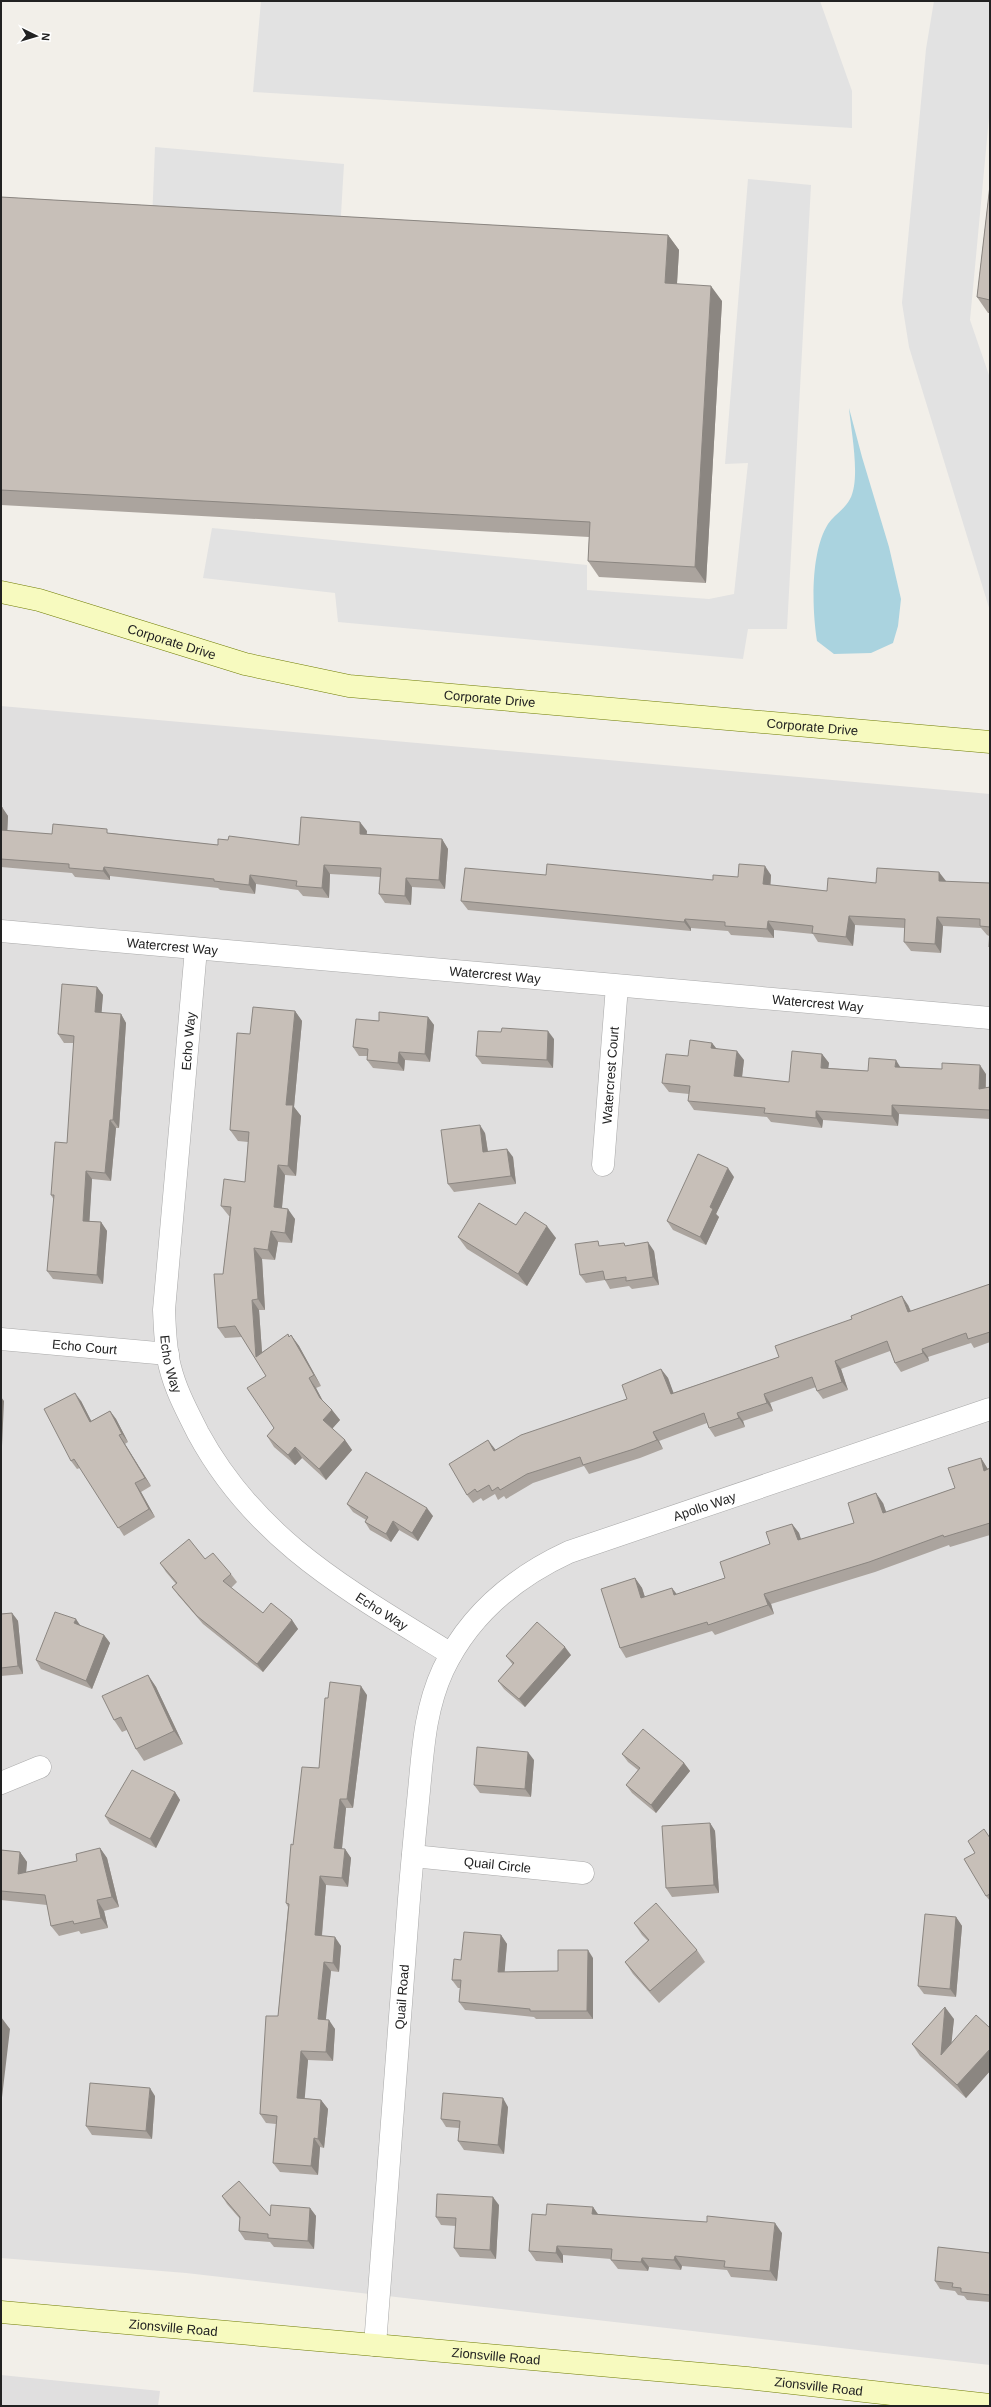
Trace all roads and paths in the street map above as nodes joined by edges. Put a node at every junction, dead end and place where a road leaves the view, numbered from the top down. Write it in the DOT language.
graph roads {
  1 [pos="1,592"];
  2 [pos="990,742"];
  3 [pos="1,932"];
  4 [pos="196,949"];
  5 [pos="617,986"];
  6 [pos="990,1018"];
  7 [pos="604,1164"];
  8 [pos="1,1339"];
  9 [pos="168,1354"];
  10 [pos="990,1408"];
  11 [pos="452,1654"];
  12 [pos="40,1766"];
  13 [pos="1,1783"];
  14 [pos="413,1856"];
  15 [pos="583,1873"];
  16 [pos="1,2312"];
  17 [pos="375,2345"];
  18 [pos="990,2405"];
  1 -- 2 [label="street, Corporate Drive"];
  3 -- 4 [label="street, Watercrest Way"];
  4 -- 5 [label="street, Watercrest Way"];
  4 -- 9 [label="street, Echo Way"];
  5 -- 6 [label="street, Watercrest Way"];
  5 -- 7 [label="street, Watercrest Court"];
  8 -- 9 [label="street, Echo Court"];
  9 -- 11 [label="street, Echo Way"];
  10 -- 11 [label="street, Apollo Way"];
  11 -- 14 [label="street, Quail Road"];
  12 -- 13 [label="street"];
  14 -- 15 [label="street, Quail Circle"];
  14 -- 17 [label="street, Quail Road"];
  16 -- 17 [label="street, Zionsville Road"];
  17 -- 18 [label="street, Zionsville Road"];
}
